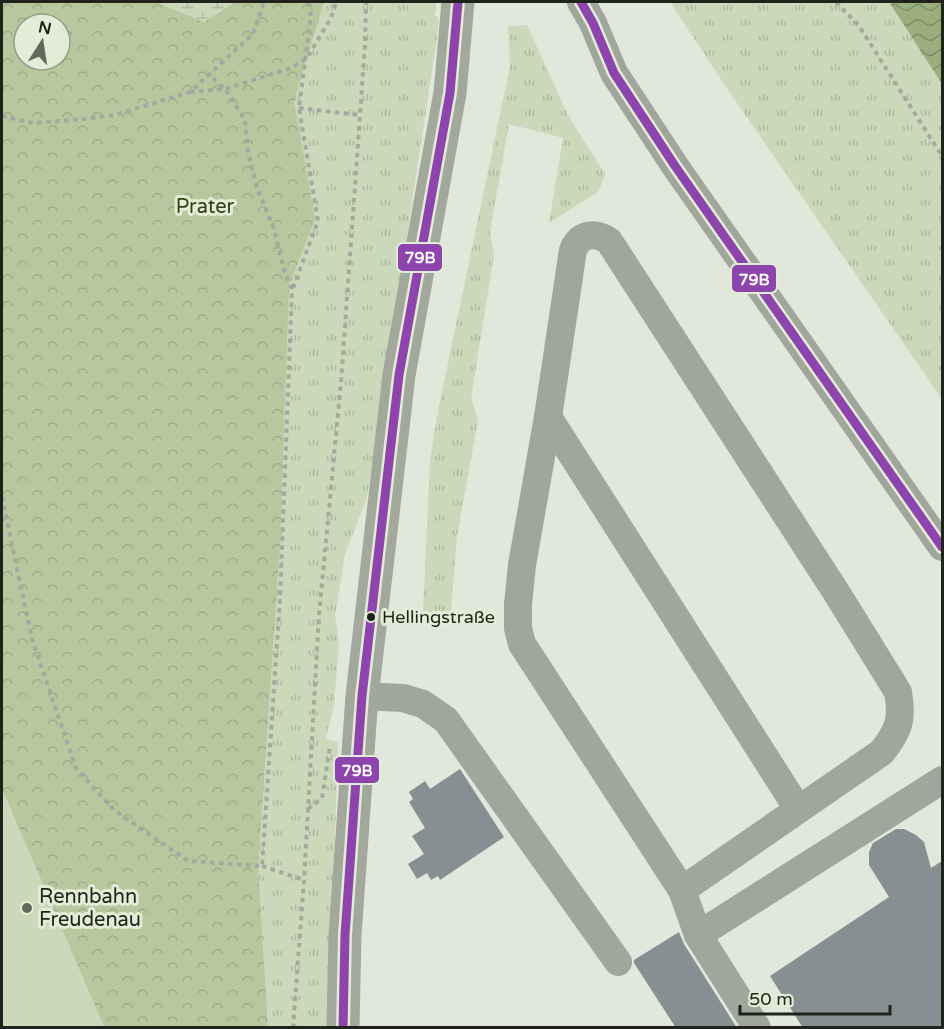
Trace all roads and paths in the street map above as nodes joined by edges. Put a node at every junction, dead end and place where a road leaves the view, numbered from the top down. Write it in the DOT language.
graph roads {
  1 [pos="264,2"];
  2 [pos="309,2"];
  3 [pos="336,2"];
  4 [pos="366,2"];
  5 [pos="458,2"];
  6 [pos="581,2"];
  7 [pos="836,2"];
  8 [pos="307,58"];
  9 [pos="208,74"];
  10 [pos="225,89"];
  11 [pos="190,92"];
  12 [pos="299,108"];
  13 [pos="359,115"];
  14 [pos="2,117"];
  15 [pos="942,156"];
  16 [pos="292,289"];
  17 [pos="548,417"];
  18 [pos="2,496"];
  19 [pos="942,547"];
  20 [pos="362,696"];
  21 [pos="942,780"];
  22 [pos="798,809"];
  23 [pos="262,866"];
  24 [pos="304,880"];
  25 [pos="681,890"];
  26 [pos="699,935"];
  27 [pos="618,962"];
  28 [pos="293,1028"];
  29 [pos="343,1028"];
  30 [pos="757,1028"];
  1 -- 9 [label="path"];
  2 -- 8 [label="path"];
  3 -- 8 [label="path"];
  4 -- 13 [label="path"];
  5 -- 20 [label="main road"];
  6 -- 19 [label="street"];
  7 -- 15 [label="path"];
  8 -- 10 [label="path"];
  8 -- 12 [label="path"];
  9 -- 10 [label="path"];
  9 -- 11 [label="path"];
  10 -- 11 [label="path"];
  10 -- 16 [label="path"];
  11 -- 14 [label="path"];
  12 -- 13 [label="path"];
  12 -- 16 [label="path"];
  13 -- 24 [label="path"];
  16 -- 23 [label="path"];
  17 -- 22 [label="street"];
  17 -- 22 [label="street"];
  17 -- 25 [label="street"];
  18 -- 23 [label="path"];
  20 -- 27 [label="street"];
  20 -- 29 [label="main road"];
  21 -- 26 [label="street"];
  22 -- 25 [label="street"];
  23 -- 24 [label="path"];
  24 -- 28 [label="path"];
  25 -- 26 [label="street"];
  26 -- 30 [label="street"];
}
